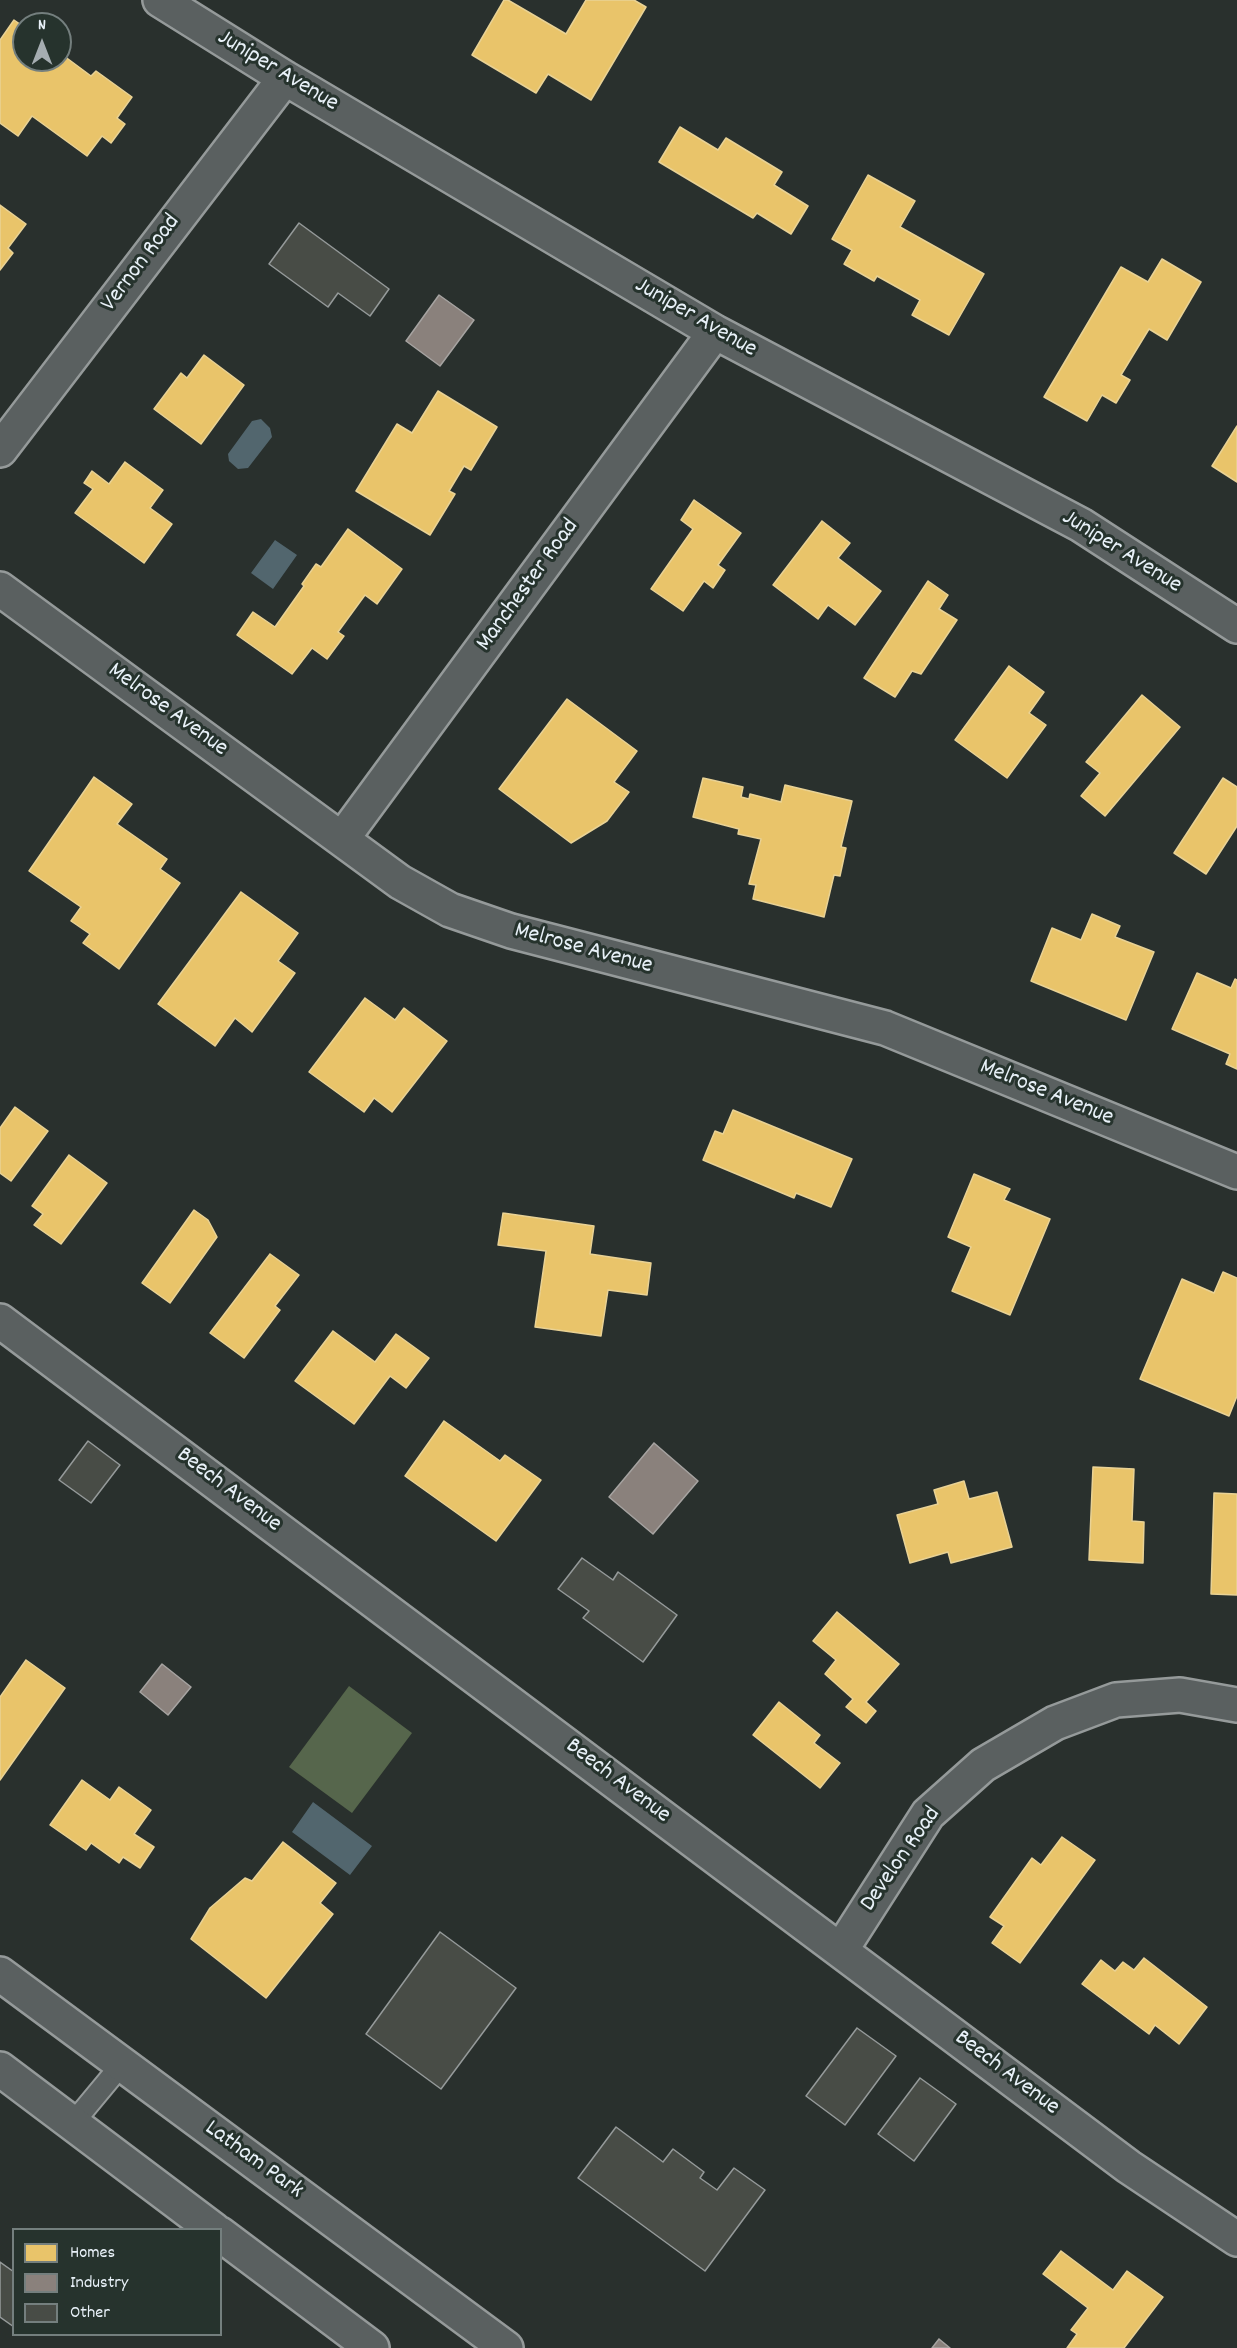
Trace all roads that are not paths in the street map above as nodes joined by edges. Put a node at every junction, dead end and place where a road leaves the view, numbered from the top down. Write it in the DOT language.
graph roads {
  1 [pos="160,0"];
  2 [pos="285,78"];
  3 [pos="715,332"];
  4 [pos="0,450"];
  5 [pos="0,589"];
  6 [pos="1237,626"];
  7 [pos="342,839"];
  8 [pos="1237,1172"];
  9 [pos="0,1321"];
  10 [pos="1237,1705"];
  11 [pos="841,1950"];
  12 [pos="0,1974"];
  13 [pos="122,2064"];
  14 [pos="0,2069"];
  15 [pos="73,2123"];
  16 [pos="213,2228"];
  17 [pos="222,2236"];
  18 [pos="1237,2239"];
  19 [pos="372,2348"];
  20 [pos="506,2348"];
  1 -- 2 [label="street, Juniper Avenue"];
  2 -- 3 [label="street, Juniper Avenue"];
  2 -- 4 [label="street, Vernon Road"];
  3 -- 6 [label="street, Juniper Avenue"];
  3 -- 7 [label="street, Manchester Road"];
  5 -- 7 [label="street, Melrose Avenue"];
  7 -- 8 [label="street, Melrose Avenue"];
  9 -- 11 [label="street, Beech Avenue"];
  10 -- 11 [label="street, Develon Road"];
  11 -- 18 [label="street, Beech Avenue"];
  12 -- 13 [label="street, Latham Park"];
  13 -- 15 [label="lane"];
  13 -- 20 [label="street, Latham Park"];
  14 -- 15 [label="street"];
  15 -- 16 [label="street"];
  17 -- 19 [label="street"];
}
